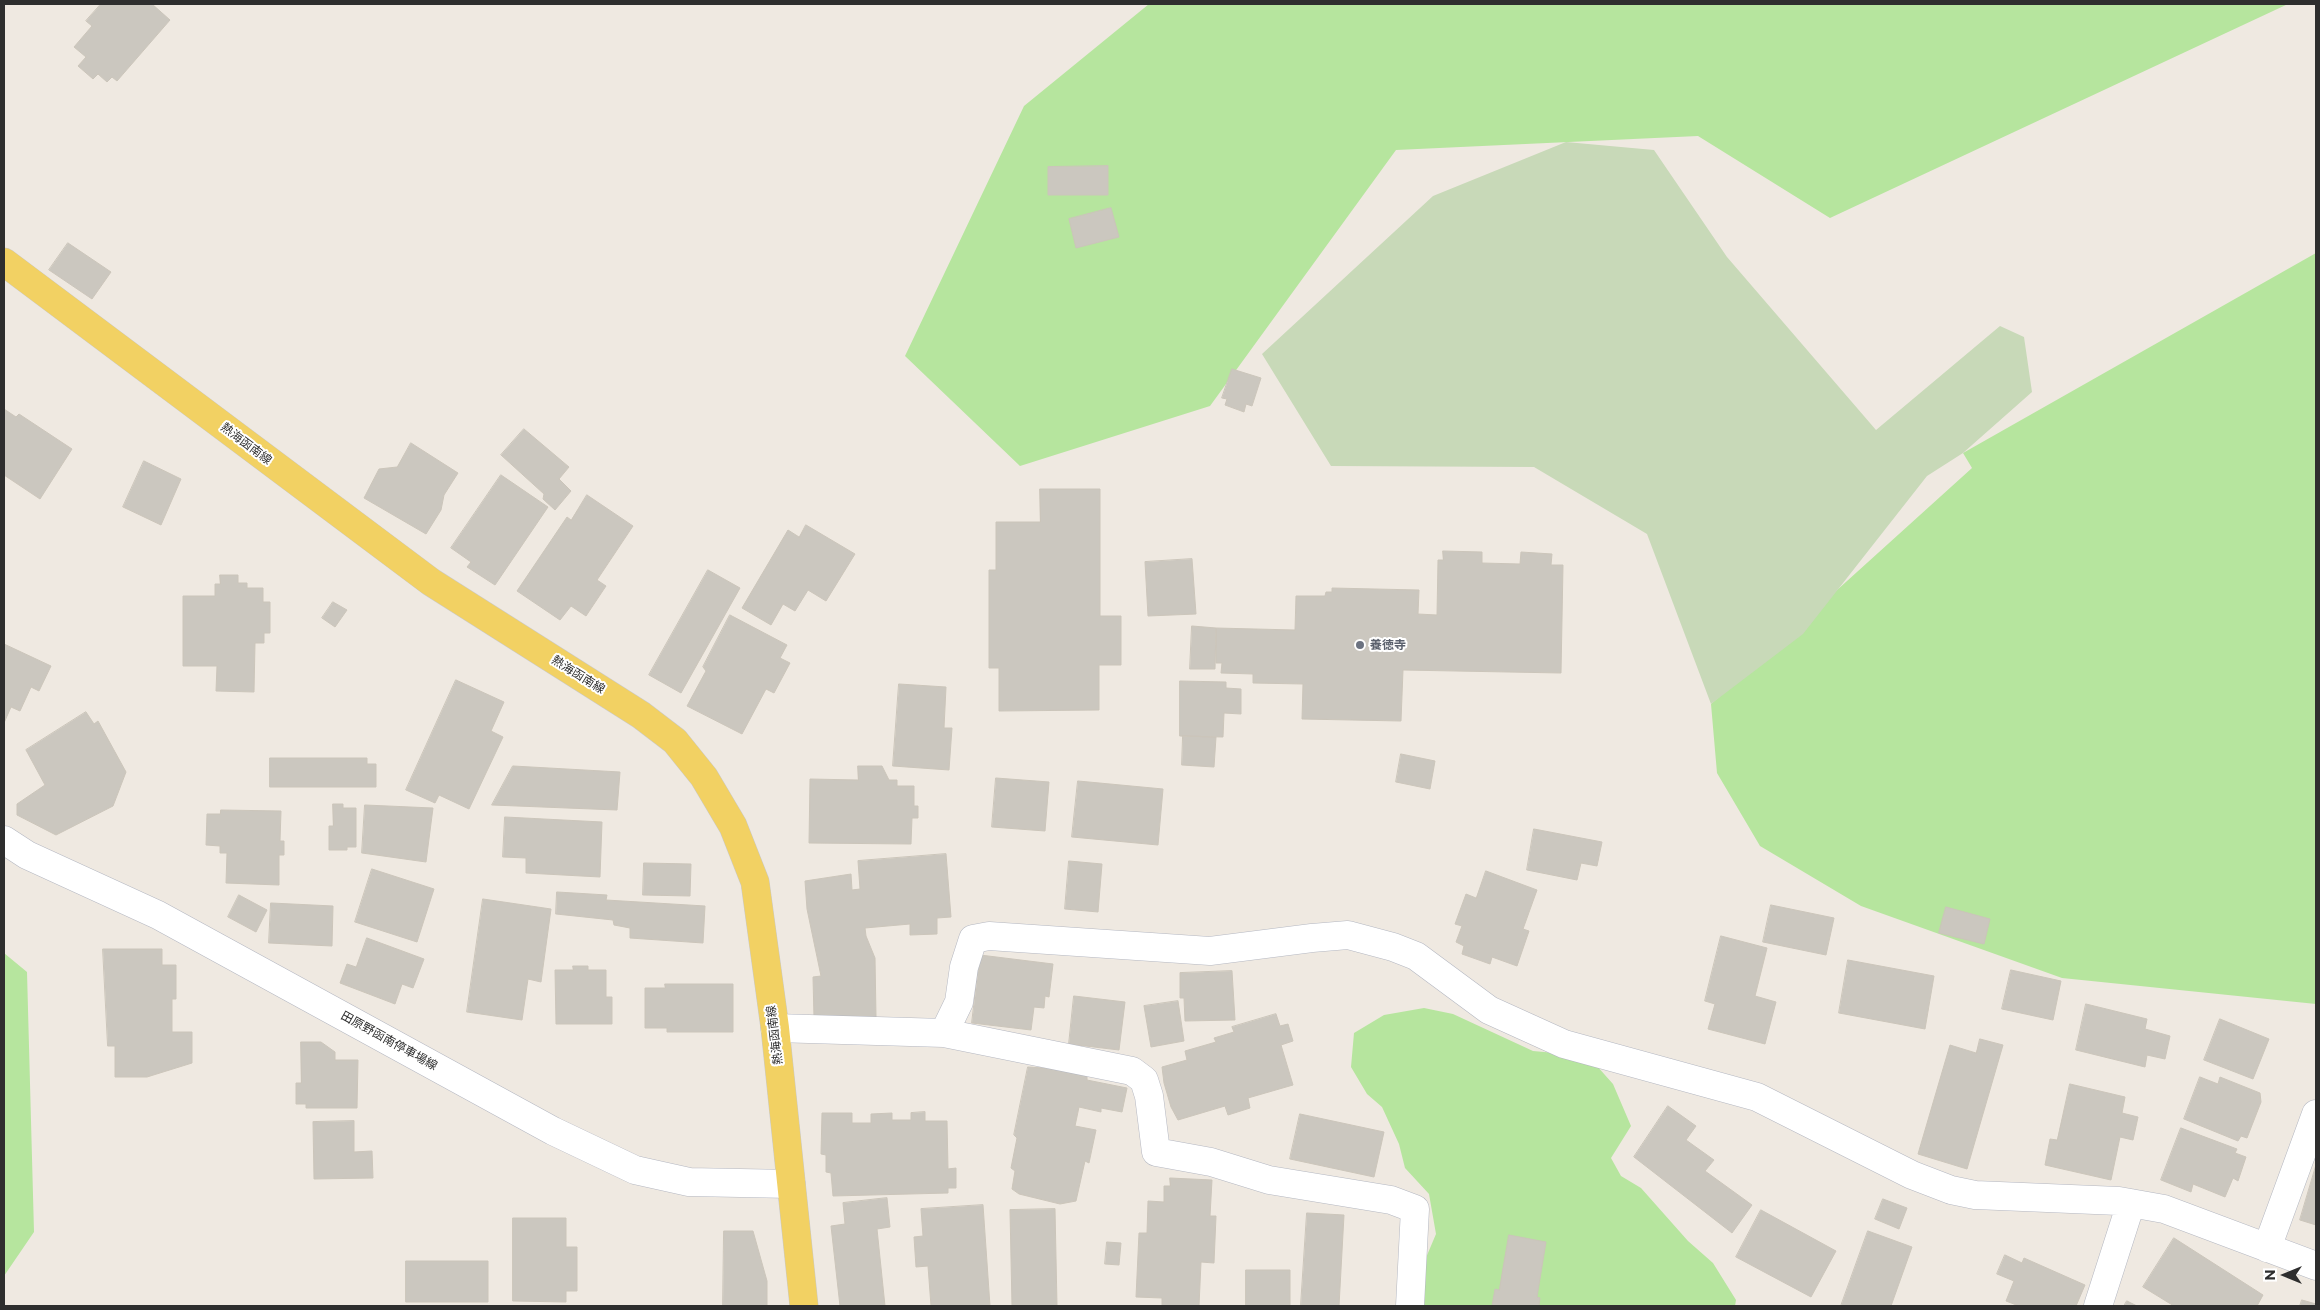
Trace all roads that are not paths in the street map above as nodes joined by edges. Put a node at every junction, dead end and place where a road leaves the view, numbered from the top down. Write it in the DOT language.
graph roads {
  1 [pos="4,262"];
  2 [pos="4,840"];
  3 [pos="775,1028"];
  4 [pos="944,1034"];
  5 [pos="2316,1114"];
  6 [pos="791,1184"];
  7 [pos="2131,1203"];
  8 [pos="2267,1248"];
  9 [pos="2316,1266"];
  10 [pos="804,1306"];
  11 [pos="1410,1306"];
  12 [pos="2098,1306"];
  1 -- 3 [label="main road, 熱海函南線"];
  2 -- 6 [label="street, 田原野函南停車場線"];
  3 -- 4 [label="street"];
  3 -- 6 [label="main road, 熱海函南線"];
  4 -- 7 [label="street"];
  4 -- 11 [label="street"];
  5 -- 8 [label="street"];
  6 -- 10 [label="main road, 熱海函南線"];
  7 -- 8 [label="street"];
  7 -- 12 [label="street"];
  8 -- 9 [label="street"];
}
